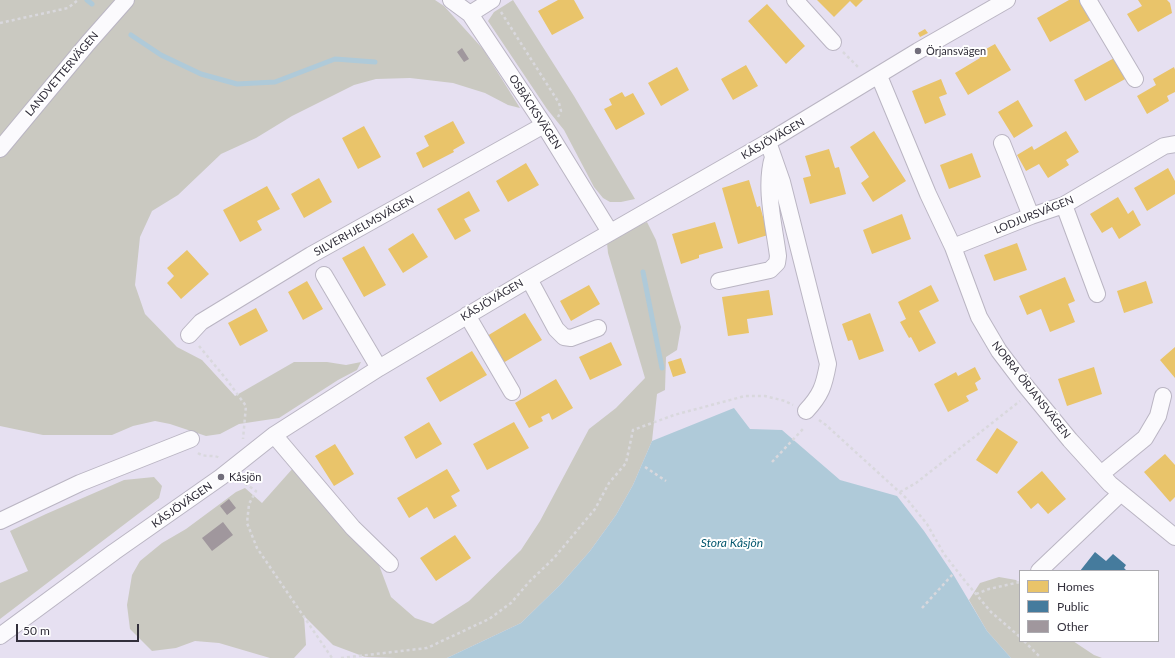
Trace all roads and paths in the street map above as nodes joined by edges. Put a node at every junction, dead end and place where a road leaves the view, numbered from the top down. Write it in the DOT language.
graph roads {
  1 [pos="78,0"];
  2 [pos="126,0"];
  3 [pos="451,0"];
  4 [pos="795,0"];
  5 [pos="1007,0"];
  6 [pos="1088,0"];
  7 [pos="496,6"];
  8 [pos="470,14"];
  9 [pos="0,23"];
  10 [pos="833,42"];
  11 [pos="874,79"];
  12 [pos="1135,79"];
  13 [pos="544,125"];
  14 [pos="1002,143"];
  15 [pos="1175,144"];
  16 [pos="0,149"];
  17 [pos="771,150"];
  18 [pos="1064,205"];
  19 [pos="1031,216"];
  20 [pos="610,232"];
  21 [pos="953,247"];
  22 [pos="324,275"];
  23 [pos="529,279"];
  24 [pos="719,281"];
  25 [pos="1097,294"];
  26 [pos="467,315"];
  27 [pos="598,328"];
  28 [pos="189,335"];
  29 [pos="379,368"];
  30 [pos="512,392"];
  31 [pos="1031,393"];
  32 [pos="1163,396"];
  33 [pos="806,411"];
  34 [pos="803,429"];
  35 [pos="274,435"];
  36 [pos="191,439"];
  37 [pos="241,443"];
  38 [pos="772,462"];
  39 [pos="645,467"];
  40 [pos="232,468"];
  41 [pos="1101,474"];
  42 [pos="666,481"];
  43 [pos="900,492"];
  44 [pos="1121,493"];
  45 [pos="0,521"];
  46 [pos="1175,537"];
  47 [pos="390,564"];
  48 [pos="1040,570"];
  49 [pos="953,574"];
  50 [pos="1019,582"];
  51 [pos="976,594"];
  52 [pos="922,608"];
  53 [pos="0,636"];
  54 [pos="1019,636"];
  55 [pos="1025,642"];
  56 [pos="332,658"];
  57 [pos="341,658"];
  58 [pos="1041,658"];
  1 -- 9 [label="path"];
  2 -- 16 [label="street, LANDVETTERVÄGEN"];
  3 -- 8 [label="street, OSBÄCKSVÄGEN"];
  4 -- 10 [label="street"];
  5 -- 11 [label="street, KÅSJÖVÄGEN"];
  6 -- 12 [label="street"];
  7 -- 8 [label="street"];
  7 -- 13 [label="path"];
  8 -- 13 [label="street, OSBÄCKSVÄGEN"];
  10 -- 11 [label="path"];
  11 -- 17 [label="street, KÅSJÖVÄGEN"];
  11 -- 21 [label="street, NORRA ÖRJANSVÄGEN"];
  13 -- 20 [label="street, OSBÄCKSVÄGEN"];
  13 -- 28 [label="street, SILVERHJELMSVÄGEN"];
  14 -- 19 [label="street"];
  15 -- 18 [label="street, LODJURSVÄGEN"];
  17 -- 20 [label="street, KÅSJÖVÄGEN"];
  17 -- 24 [label="street"];
  17 -- 33 [label="street"];
  18 -- 19 [label="street, LODJURSVÄGEN"];
  18 -- 25 [label="street"];
  19 -- 21 [label="street, LODJURSVÄGEN"];
  20 -- 23 [label="street, KÅSJÖVÄGEN"];
  21 -- 31 [label="street, NORRA ÖRJANSVÄGEN"];
  22 -- 29 [label="street"];
  23 -- 26 [label="street, KÅSJÖVÄGEN"];
  23 -- 27 [label="street"];
  26 -- 29 [label="street, KÅSJÖVÄGEN"];
  26 -- 30 [label="street"];
  28 -- 37 [label="path"];
  29 -- 35 [label="street, KÅSJÖVÄGEN"];
  31 -- 41 [label="street, NORRA ÖRJANSVÄGEN"];
  31 -- 43 [label="path"];
  32 -- 41 [label="street"];
  33 -- 43 [label="path"];
  33 -- 57 [label="path"];
  34 -- 38 [label="path"];
  35 -- 40 [label="street, KÅSJÖVÄGEN"];
  35 -- 47 [label="street"];
  36 -- 40 [label="path"];
  36 -- 45 [label="street"];
  39 -- 42 [label="path"];
  40 -- 53 [label="street, KÅSJÖVÄGEN"];
  40 -- 56 [label="path"];
  41 -- 44 [label="street, NORRA ÖRJANSVÄGEN"];
  43 -- 51 [label="path"];
  44 -- 46 [label="street, NORRA ÖRJANSVÄGEN"];
  44 -- 48 [label="street"];
  49 -- 52 [label="path"];
  50 -- 51 [label="path"];
  51 -- 54 [label="path"];
  55 -- 58 [label="path"];
}
